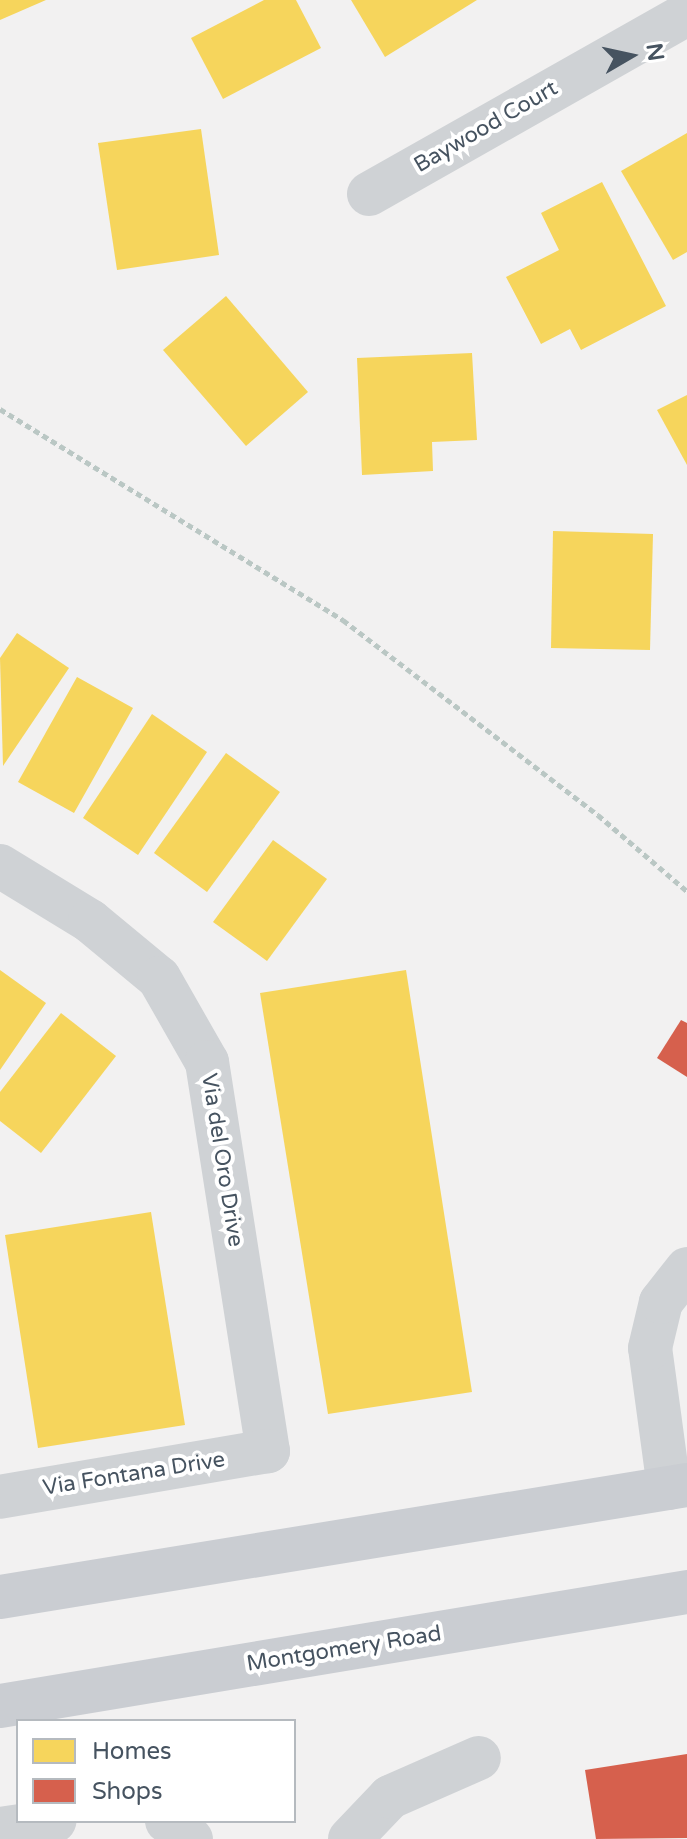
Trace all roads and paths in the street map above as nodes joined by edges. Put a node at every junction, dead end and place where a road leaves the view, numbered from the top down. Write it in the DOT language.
graph roads {
  1 [pos="687,14"];
  2 [pos="369,194"];
  3 [pos="0,409"];
  4 [pos="0,866"];
  5 [pos="687,891"];
  6 [pos="687,1269"];
  7 [pos="268,1451"];
  8 [pos="678,1487"];
  9 [pos="0,1497"];
  10 [pos="687,1592"];
  11 [pos="0,1597"];
  12 [pos="0,1706"];
  13 [pos="479,1758"];
  14 [pos="40,1823"];
  15 [pos="170,1823"];
  16 [pos="0,1829"];
  17 [pos="191,1839"];
  18 [pos="350,1839"];
  1 -- 2 [label="street, Baywood Court"];
  3 -- 5 [label="path"];
  4 -- 7 [label="street, Via del Oro Drive"];
  6 -- 8 [label="street"];
  7 -- 9 [label="street, Via Fontana Drive"];
  8 -- 11 [label="main road"];
  10 -- 12 [label="main road, Montgomery Road"];
  13 -- 18 [label="street"];
  14 -- 16 [label="street"];
  15 -- 17 [label="street"];
}
